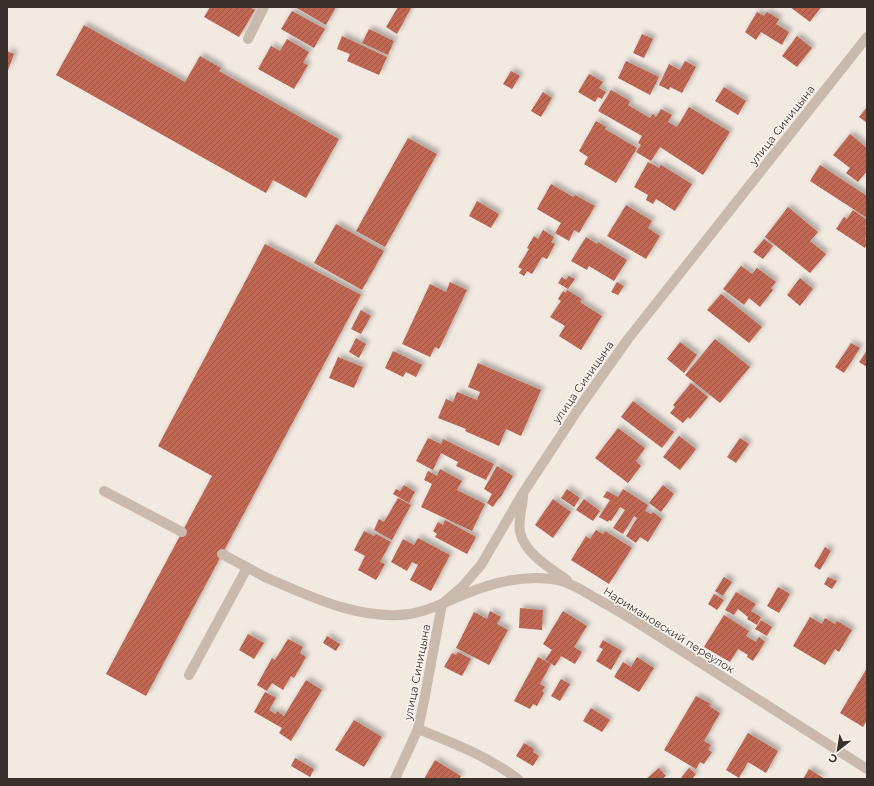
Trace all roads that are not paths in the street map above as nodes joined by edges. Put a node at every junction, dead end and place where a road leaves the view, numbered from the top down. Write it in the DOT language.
graph roads {
  1 [pos="264,7"];
  2 [pos="867,37"];
  3 [pos="248,39"];
  4 [pos="104,490"];
  5 [pos="524,493"];
  6 [pos="182,532"];
  7 [pos="222,554"];
  8 [pos="247,568"];
  9 [pos="575,586"];
  10 [pos="442,604"];
  11 [pos="189,675"];
  12 [pos="418,729"];
  13 [pos="867,769"];
  14 [pos="395,779"];
  15 [pos="518,779"];
  1 -- 3 [label="street"];
  2 -- 5 [label="street, улица Синицына"];
  4 -- 6 [label="street"];
  5 -- 9 [label="street"];
  5 -- 10 [label="street, улица Синицына"];
  7 -- 8 [label="street, Наримановский переулок"];
  8 -- 10 [label="street, Наримановский переулок"];
  8 -- 11 [label="street"];
  9 -- 10 [label="street, Наримановский переулок"];
  9 -- 13 [label="street, Наримановский переулок"];
  10 -- 12 [label="street, улица Синицына"];
  12 -- 14 [label="street, улица Синицына"];
  12 -- 15 [label="street"];
}
